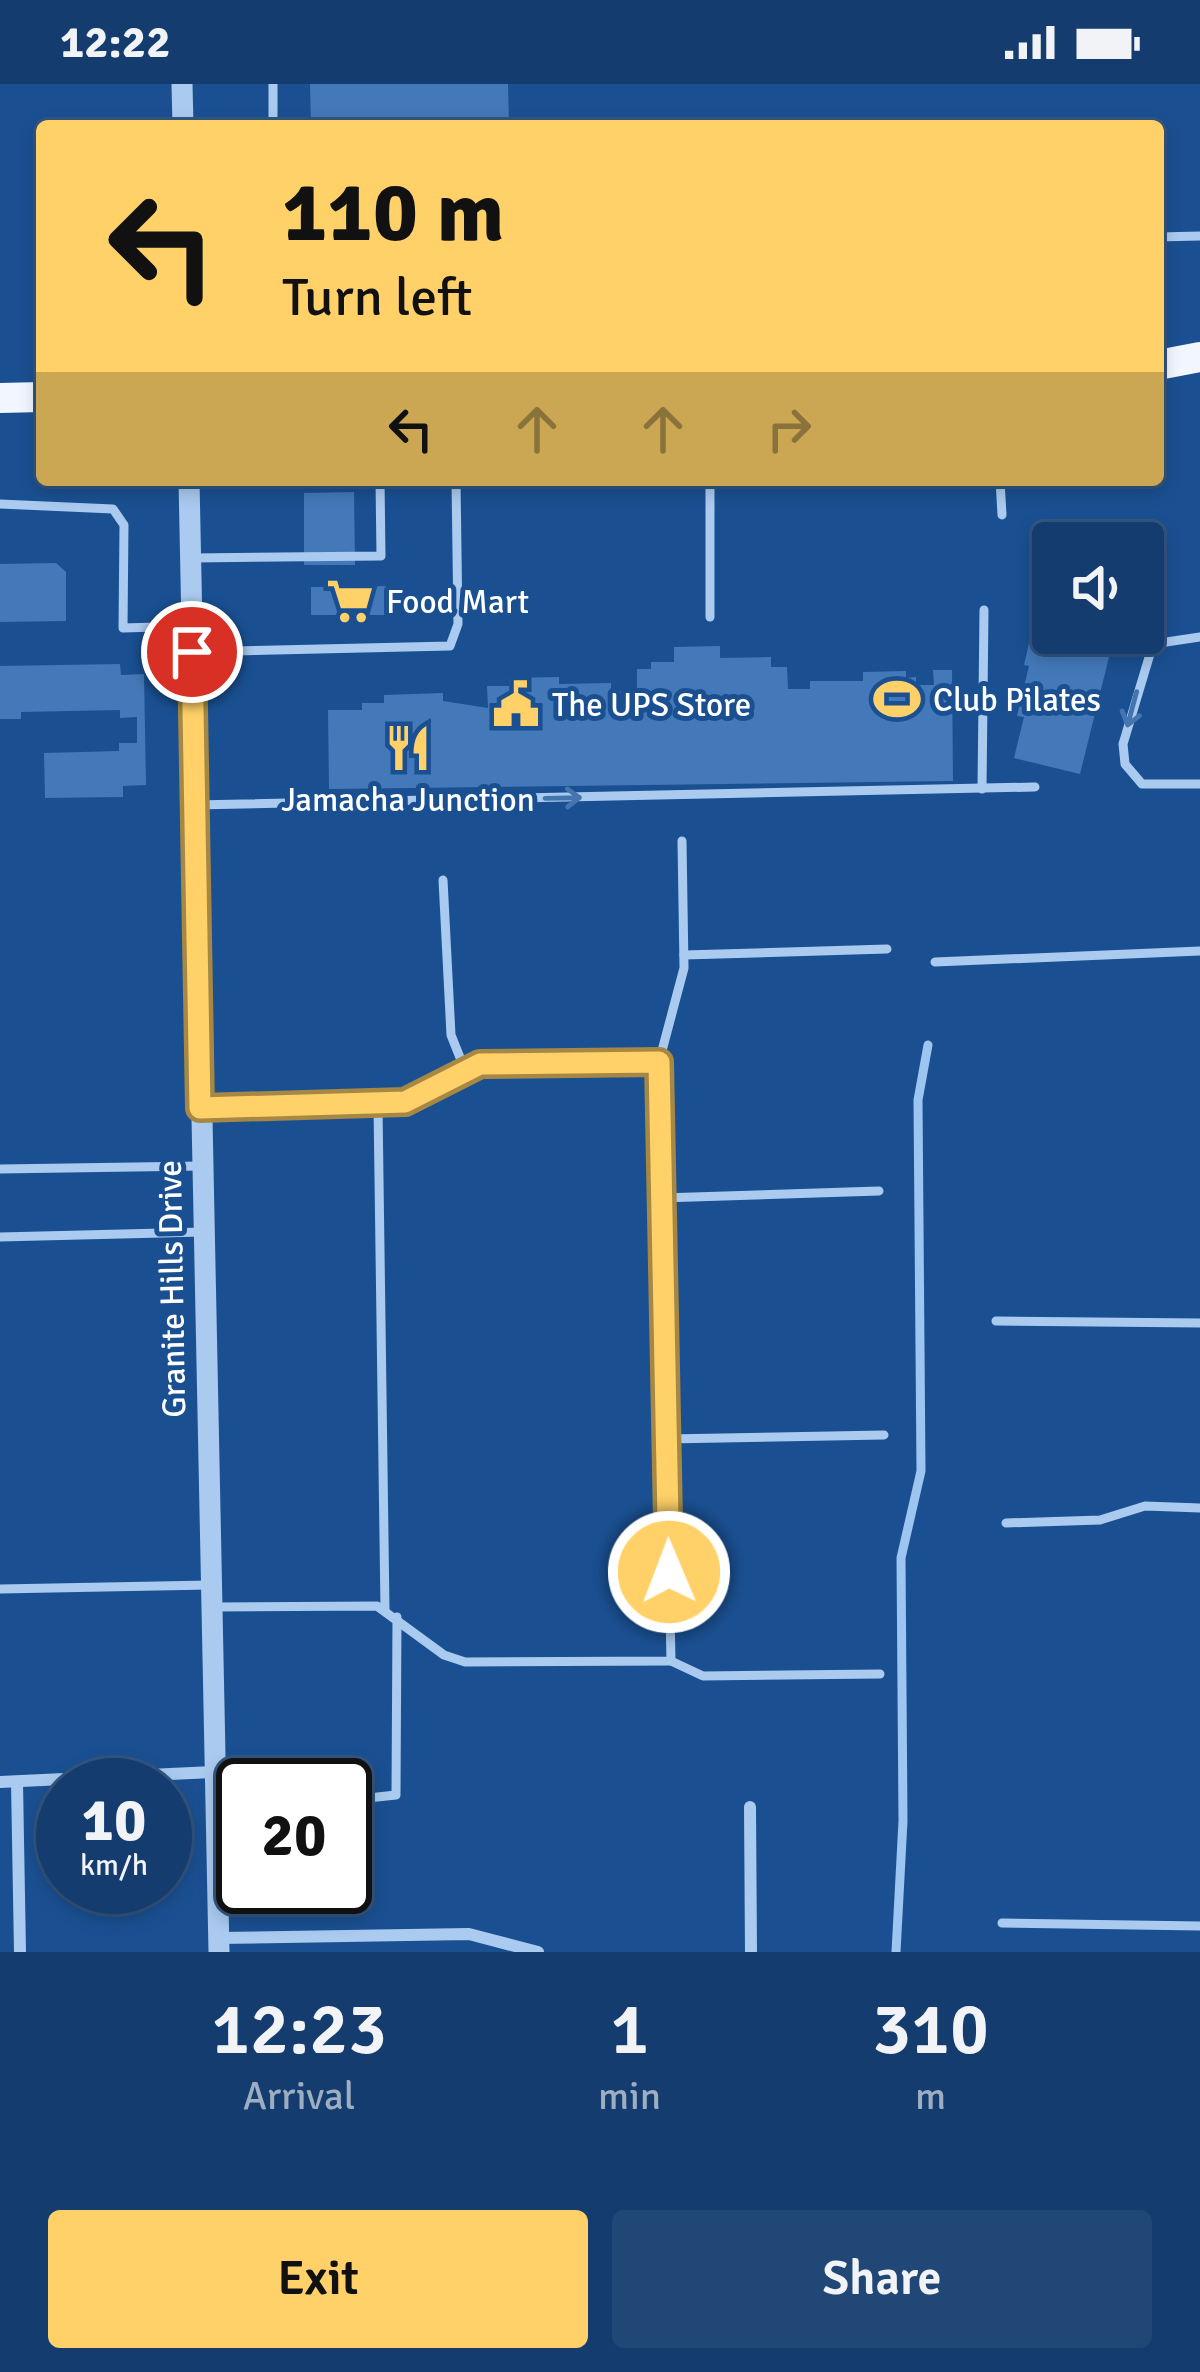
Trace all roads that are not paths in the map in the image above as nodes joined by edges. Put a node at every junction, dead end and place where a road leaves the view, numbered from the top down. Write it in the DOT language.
graph roads {
  1 [pos="182,84"];
  2 [pos="273,84"];
  3 [pos="183,120"];
  4 [pos="273,120"];
  5 [pos="1200,236"];
  6 [pos="1164,237"];
  7 [pos="1200,357"];
  8 [pos="1164,364"];
  9 [pos="36,397"];
  10 [pos="0,398"];
  11 [pos="189,486"];
  12 [pos="380,486"];
  13 [pos="456,486"];
  14 [pos="710,486"];
  15 [pos="1000,486"];
  16 [pos="0,504"];
  17 [pos="1002,515"];
  18 [pos="190,558"];
  19 [pos="984,610"];
  20 [pos="710,617"];
  21 [pos="191,626"];
  22 [pos="1200,638"];
  23 [pos="192,652"];
  24 [pos="1200,784"];
  25 [pos="1035,788"];
  26 [pos="982,789"];
  27 [pos="194,805"];
  28 [pos="682,841"];
  29 [pos="443,880"];
  30 [pos="886,949"];
  31 [pos="1200,951"];
  32 [pos="684,956"];
  33 [pos="935,962"];
  34 [pos="659,1062"];
  35 [pos="465,1070"];
  36 [pos="378,1106"];
  37 [pos="200,1108"];
  38 [pos="201,1166"];
  39 [pos="0,1169"];
  40 [pos="879,1191"];
  41 [pos="662,1198"];
  42 [pos="203,1232"];
  43 [pos="0,1238"];
  44 [pos="996,1321"];
  45 [pos="1200,1323"];
  46 [pos="884,1435"];
  47 [pos="666,1439"];
  48 [pos="1200,1508"];
  49 [pos="1006,1522"];
  50 [pos="0,1589"];
  51 [pos="210,1596"];
  52 [pos="385,1610"];
  53 [pos="397,1617"];
  54 [pos="670,1661"];
  55 [pos="880,1674"];
  56 [pos="213,1772"];
  57 [pos="0,1782"];
  58 [pos="17,1782"];
  59 [pos="372,1798"];
  60 [pos="751,1807"];
  61 [pos="1001,1923"];
  62 [pos="1200,1926"];
  63 [pos="415,1935"];
  64 [pos="219,1945"];
  65 [pos="20,1952"];
  66 [pos="416,1952"];
  67 [pos="538,1952"];
  68 [pos="751,1952"];
  1 -- 3 [label="street"];
  2 -- 4 [label="lane"];
  5 -- 6 [label="lane"];
  7 -- 8 [label="main road"];
  9 -- 10 [label="main road"];
  11 -- 18 [label="street, Granite Hills Drive"];
  12 -- 18 [label="lane"];
  13 -- 23 [label="lane"];
  14 -- 20 [label="lane"];
  15 -- 17 [label="lane"];
  16 -- 21 [label="lane"];
  18 -- 21 [label="street, Granite Hills Drive"];
  19 -- 26 [label="lane"];
  21 -- 23 [label="street, Granite Hills Drive"];
  22 -- 24 [label="lane, one-way"];
  23 -- 27 [label="street, Granite Hills Drive"];
  25 -- 26 [label="lane"];
  27 -- 26 [label="lane, one-way"];
  27 -- 37 [label="street, Granite Hills Drive"];
  28 -- 32 [label="lane"];
  29 -- 35 [label="lane"];
  30 -- 32 [label="lane"];
  31 -- 33 [label="lane"];
  32 -- 34 [label="lane"];
  34 -- 35 [label="lane"];
  34 -- 41 [label="lane"];
  35 -- 36 [label="lane"];
  36 -- 37 [label="lane"];
  36 -- 52 [label="lane"];
  37 -- 38 [label="street, Granite Hills Drive"];
  38 -- 39 [label="lane"];
  38 -- 42 [label="street, Granite Hills Drive"];
  40 -- 41 [label="lane"];
  41 -- 47 [label="lane"];
  42 -- 43 [label="lane"];
  42 -- 51 [label="street, Granite Hills Drive"];
  44 -- 45 [label="lane"];
  46 -- 47 [label="lane"];
  47 -- 54 [label="lane"];
  48 -- 49 [label="lane"];
  50 -- 51 [label="lane"];
  51 -- 52 [label="lane"];
  51 -- 56 [label="street, Granite Hills Drive"];
  52 -- 53 [label="lane"];
  53 -- 54 [label="lane"];
  53 -- 59 [label="lane"];
  54 -- 55 [label="lane"];
  56 -- 58 [label="street"];
  56 -- 64 [label="street, Granite Hills Drive"];
  57 -- 58 [label="street"];
  58 -- 65 [label="street"];
  60 -- 68 [label="street"];
  61 -- 62 [label="lane"];
  63 -- 64 [label="street"];
  63 -- 66 [label="street"];
  63 -- 67 [label="street"];
}
